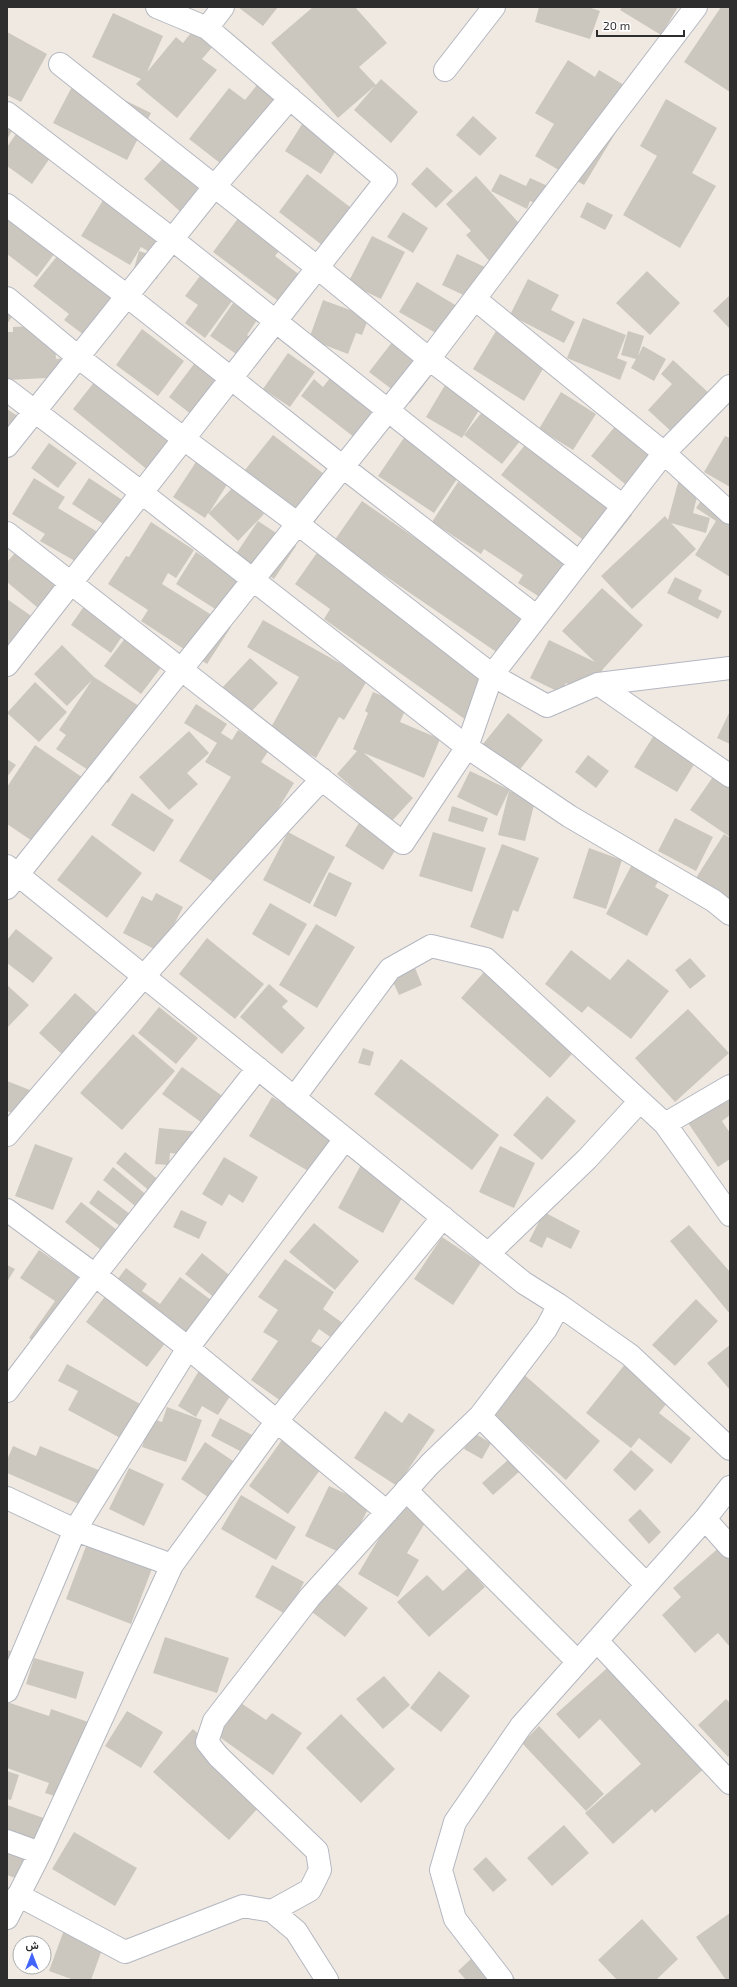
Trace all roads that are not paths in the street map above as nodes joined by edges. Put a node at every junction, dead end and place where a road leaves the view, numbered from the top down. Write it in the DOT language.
graph roads {
  1 [pos="157,7"];
  2 [pos="223,7"];
  3 [pos="494,7"];
  4 [pos="696,7"];
  5 [pos="207,28"];
  6 [pos="60,64"];
  7 [pos="445,70"];
  8 [pos="290,98"];
  9 [pos="7,113"];
  10 [pos="214,187"];
  11 [pos="7,205"];
  12 [pos="172,239"];
  13 [pos="318,268"];
  14 [pos="127,296"];
  15 [pos="7,298"];
  16 [pos="475,299"];
  17 [pos="275,322"];
  18 [pos="78,357"];
  19 [pos="429,360"];
  20 [pos="231,378"];
  21 [pos="730,386"];
  22 [pos="7,390"];
  23 [pos="388,410"];
  24 [pos="34,412"];
  25 [pos="184,439"];
  26 [pos="7,446"];
  27 [pos="664,453"];
  28 [pos="343,468"];
  29 [pos="142,493"];
  30 [pos="623,506"];
  31 [pos="730,513"];
  32 [pos="298,524"];
  33 [pos="7,533"];
  34 [pos="579,562"];
  35 [pos="252,580"];
  36 [pos="71,583"];
  37 [pos="537,617"];
  38 [pos="7,665"];
  39 [pos="730,668"];
  40 [pos="182,669"];
  41 [pos="492,675"];
  42 [pos="598,684"];
  43 [pos="467,747"];
  44 [pos="730,776"];
  45 [pos="322,779"];
  46 [pos="11,876"];
  47 [pos="730,914"];
  48 [pos="143,976"];
  49 [pos="258,1068"];
  50 [pos="730,1086"];
  51 [pos="294,1098"];
  52 [pos="640,1101"];
  53 [pos="665,1124"];
  54 [pos="7,1135"];
  55 [pos="345,1139"];
  56 [pos="7,1210"];
  57 [pos="730,1214"];
  58 [pos="442,1217"];
  59 [pos="488,1254"];
  60 [pos="95,1275"];
  61 [pos="559,1305"];
  62 [pos="188,1348"];
  63 [pos="7,1391"];
  64 [pos="480,1416"];
  65 [pos="276,1422"];
  66 [pos="730,1449"];
  67 [pos="730,1487"];
  68 [pos="406,1490"];
  69 [pos="7,1498"];
  70 [pos="387,1512"];
  71 [pos="705,1519"];
  72 [pos="75,1530"];
  73 [pos="730,1546"];
  74 [pos="172,1565"];
  75 [pos="646,1584"];
  76 [pos="597,1641"];
  77 [pos="578,1662"];
  78 [pos="7,1691"];
  79 [pos="730,1783"];
  80 [pos="7,1840"];
  81 [pos="40,1854"];
  82 [pos="18,1895"];
  83 [pos="272,1911"];
  84 [pos="7,1918"];
  85 [pos="327,1980"];
  86 [pos="502,1980"];
  1 -- 5 [label="street"];
  2 -- 5 [label="street"];
  3 -- 7 [label="street"];
  4 -- 16 [label="street"];
  5 -- 8 [label="street"];
  6 -- 10 [label="street"];
  8 -- 10 [label="street"];
  8 -- 13 [label="street"];
  9 -- 12 [label="street"];
  10 -- 12 [label="street"];
  10 -- 13 [label="street"];
  11 -- 14 [label="street"];
  12 -- 14 [label="street"];
  12 -- 17 [label="street"];
  13 -- 17 [label="street"];
  13 -- 19 [label="street"];
  14 -- 18 [label="street"];
  14 -- 20 [label="street"];
  15 -- 18 [label="street"];
  16 -- 19 [label="street"];
  16 -- 27 [label="street"];
  17 -- 20 [label="street"];
  17 -- 23 [label="street"];
  18 -- 24 [label="street"];
  18 -- 25 [label="street"];
  19 -- 23 [label="street"];
  19 -- 30 [label="street"];
  20 -- 25 [label="street"];
  20 -- 28 [label="street"];
  21 -- 27 [label="street"];
  22 -- 24 [label="street"];
  23 -- 28 [label="street"];
  23 -- 34 [label="street"];
  24 -- 26 [label="street"];
  24 -- 29 [label="street"];
  25 -- 29 [label="street"];
  25 -- 32 [label="street"];
  27 -- 30 [label="street"];
  27 -- 31 [label="street"];
  28 -- 32 [label="street"];
  28 -- 37 [label="street"];
  29 -- 35 [label="street"];
  29 -- 36 [label="street"];
  30 -- 34 [label="street"];
  32 -- 35 [label="street"];
  32 -- 41 [label="street"];
  33 -- 36 [label="street"];
  34 -- 37 [label="street"];
  35 -- 40 [label="street"];
  35 -- 43 [label="street"];
  36 -- 38 [label="street"];
  36 -- 40 [label="street"];
  37 -- 41 [label="street"];
  39 -- 42 [label="street"];
  40 -- 45 [label="street"];
  40 -- 46 [label="street"];
  41 -- 42 [label="street"];
  41 -- 43 [label="street"];
  42 -- 44 [label="street"];
  43 -- 45 [label="street"];
  43 -- 47 [label="street"];
  45 -- 48 [label="street"];
  46 -- 48 [label="street"];
  48 -- 49 [label="street"];
  48 -- 54 [label="street"];
  49 -- 51 [label="street"];
  49 -- 60 [label="street"];
  50 -- 53 [label="street"];
  51 -- 52 [label="street"];
  51 -- 55 [label="street"];
  52 -- 53 [label="street"];
  52 -- 59 [label="street"];
  53 -- 57 [label="street"];
  55 -- 58 [label="street"];
  55 -- 62 [label="street"];
  56 -- 60 [label="street"];
  58 -- 59 [label="street"];
  58 -- 65 [label="street"];
  59 -- 61 [label="street"];
  60 -- 62 [label="street"];
  60 -- 63 [label="street"];
  61 -- 64 [label="street"];
  61 -- 66 [label="street"];
  62 -- 65 [label="street"];
  62 -- 72 [label="street"];
  64 -- 68 [label="street"];
  64 -- 75 [label="street"];
  65 -- 70 [label="street"];
  65 -- 74 [label="street"];
  67 -- 71 [label="street"];
  68 -- 70 [label="street"];
  68 -- 77 [label="street"];
  69 -- 72 [label="street"];
  70 -- 83 [label="street"];
  71 -- 73 [label="street"];
  71 -- 75 [label="street"];
  72 -- 74 [label="street"];
  72 -- 78 [label="street"];
  74 -- 81 [label="street"];
  75 -- 76 [label="street"];
  76 -- 77 [label="street"];
  76 -- 79 [label="street"];
  77 -- 86 [label="street"];
  80 -- 81 [label="street"];
  81 -- 82 [label="street"];
  82 -- 83 [label="street"];
  82 -- 84 [label="street"];
  83 -- 85 [label="street"];
}
